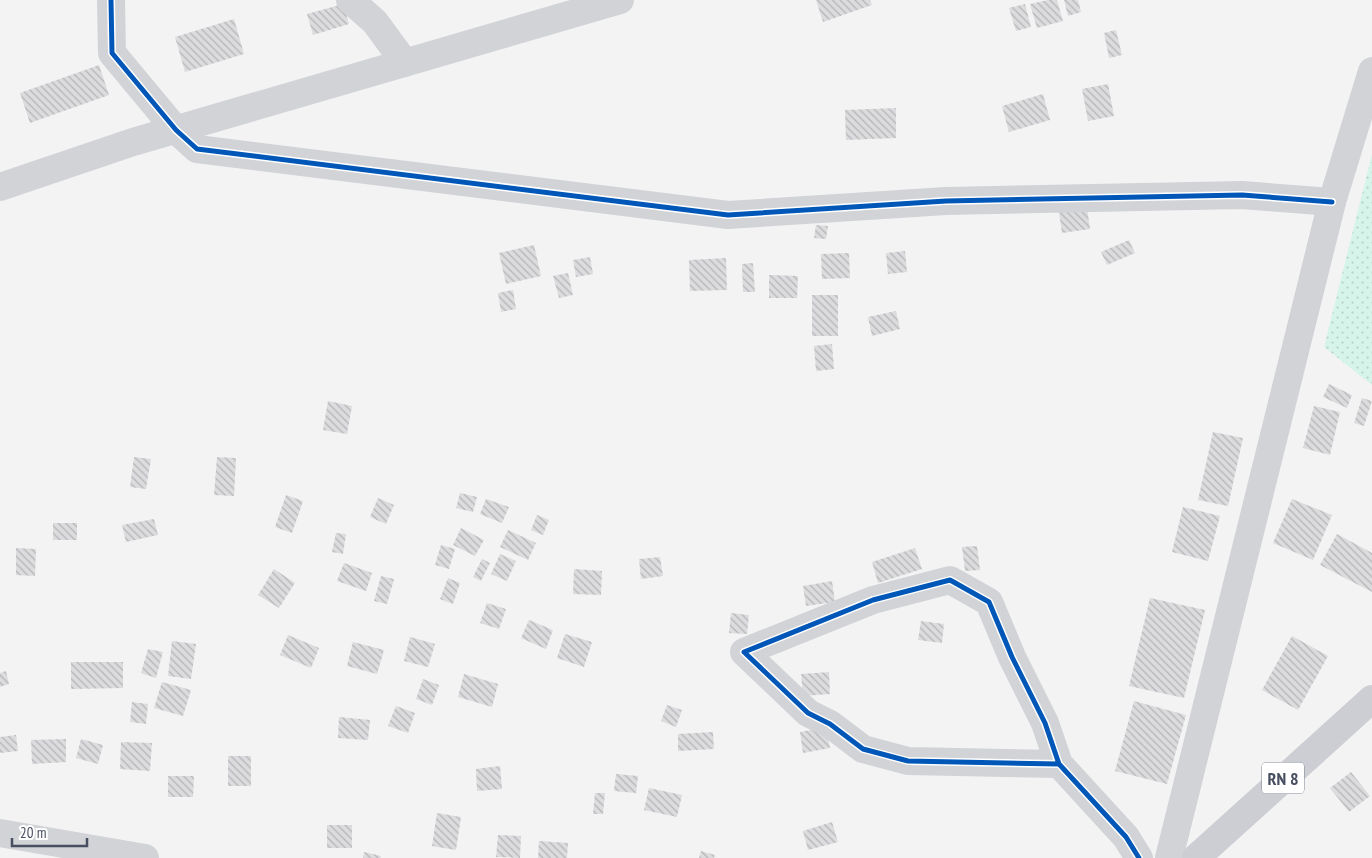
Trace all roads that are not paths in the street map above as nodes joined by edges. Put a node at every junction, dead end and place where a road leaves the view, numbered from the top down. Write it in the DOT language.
graph roads {
  1 [pos="111,0"];
  2 [pos="350,0"];
  3 [pos="620,0"];
  4 [pos="405,63"];
  5 [pos="1372,71"];
  6 [pos="176,130"];
  7 [pos="0,188"];
  8 [pos="1332,202"];
  9 [pos="1372,699"];
  10 [pos="1060,764"];
  11 [pos="0,833"];
  12 [pos="145,858"];
  13 [pos="1139,858"];
  14 [pos="1168,858"];
  15 [pos="1196,858"];
  1 -- 6 [label="street"];
  2 -- 4 [label="street"];
  3 -- 4 [label="street"];
  4 -- 6 [label="street"];
  5 -- 8 [label="street"];
  6 -- 7 [label="street"];
  6 -- 8 [label="street"];
  8 -- 14 [label="street"];
  9 -- 15 [label="main road, RN 8"];
  10 -- 10 [label="street"];
  10 -- 13 [label="street"];
  11 -- 12 [label="street"];
}
